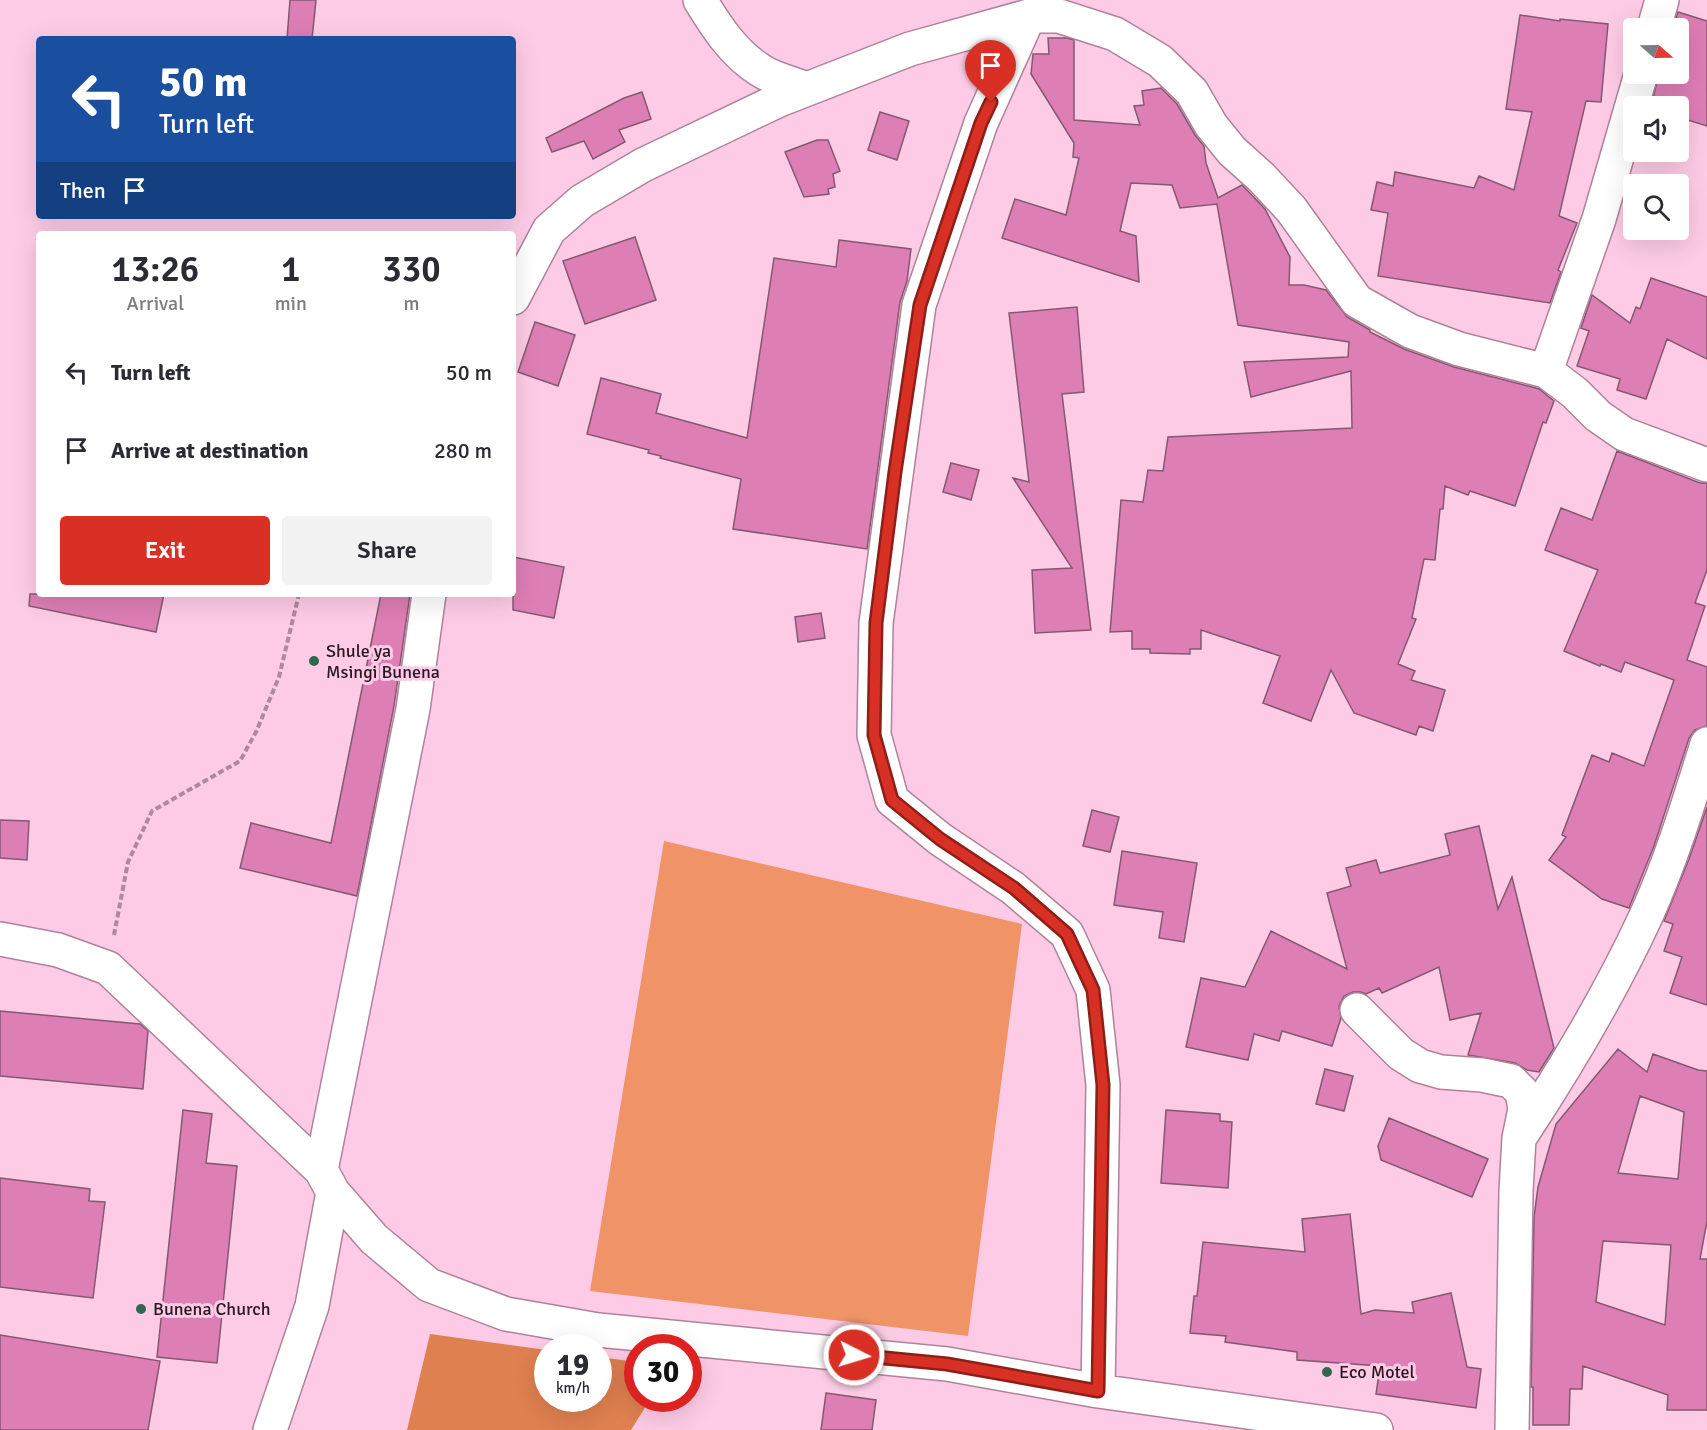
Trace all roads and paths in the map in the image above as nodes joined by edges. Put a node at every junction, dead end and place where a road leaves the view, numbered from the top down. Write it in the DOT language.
graph roads {
  1 [pos="700,0"];
  2 [pos="1662,0"];
  3 [pos="1029,16"];
  4 [pos="1657,18"];
  5 [pos="1638,84"];
  6 [pos="807,89"];
  7 [pos="516,292"];
  8 [pos="1546,371"];
  9 [pos="1707,465"];
  10 [pos="298,597"];
  11 [pos="429,597"];
  12 [pos="1707,744"];
  13 [pos="0,939"];
  14 [pos="108,968"];
  15 [pos="1357,1011"];
  16 [pos="1519,1138"];
  17 [pos="327,1181"];
  18 [pos="1098,1391"];
  19 [pos="1310,1425"];
  20 [pos="270,1430"];
  21 [pos="1376,1430"];
  22 [pos="1512,1430"];
  1 -- 6 [label="street"];
  2 -- 4 [label="street"];
  3 -- 6 [label="street"];
  3 -- 8 [label="street"];
  3 -- 18 [label="street"];
  5 -- 8 [label="street"];
  6 -- 7 [label="street"];
  8 -- 9 [label="street"];
  10 -- 14 [label="path"];
  11 -- 17 [label="street"];
  12 -- 16 [label="street"];
  13 -- 14 [label="street"];
  14 -- 17 [label="street"];
  15 -- 16 [label="street"];
  16 -- 22 [label="street"];
  17 -- 18 [label="street"];
  17 -- 20 [label="street"];
  18 -- 19 [label="street"];
  19 -- 21 [label="street"];
}
